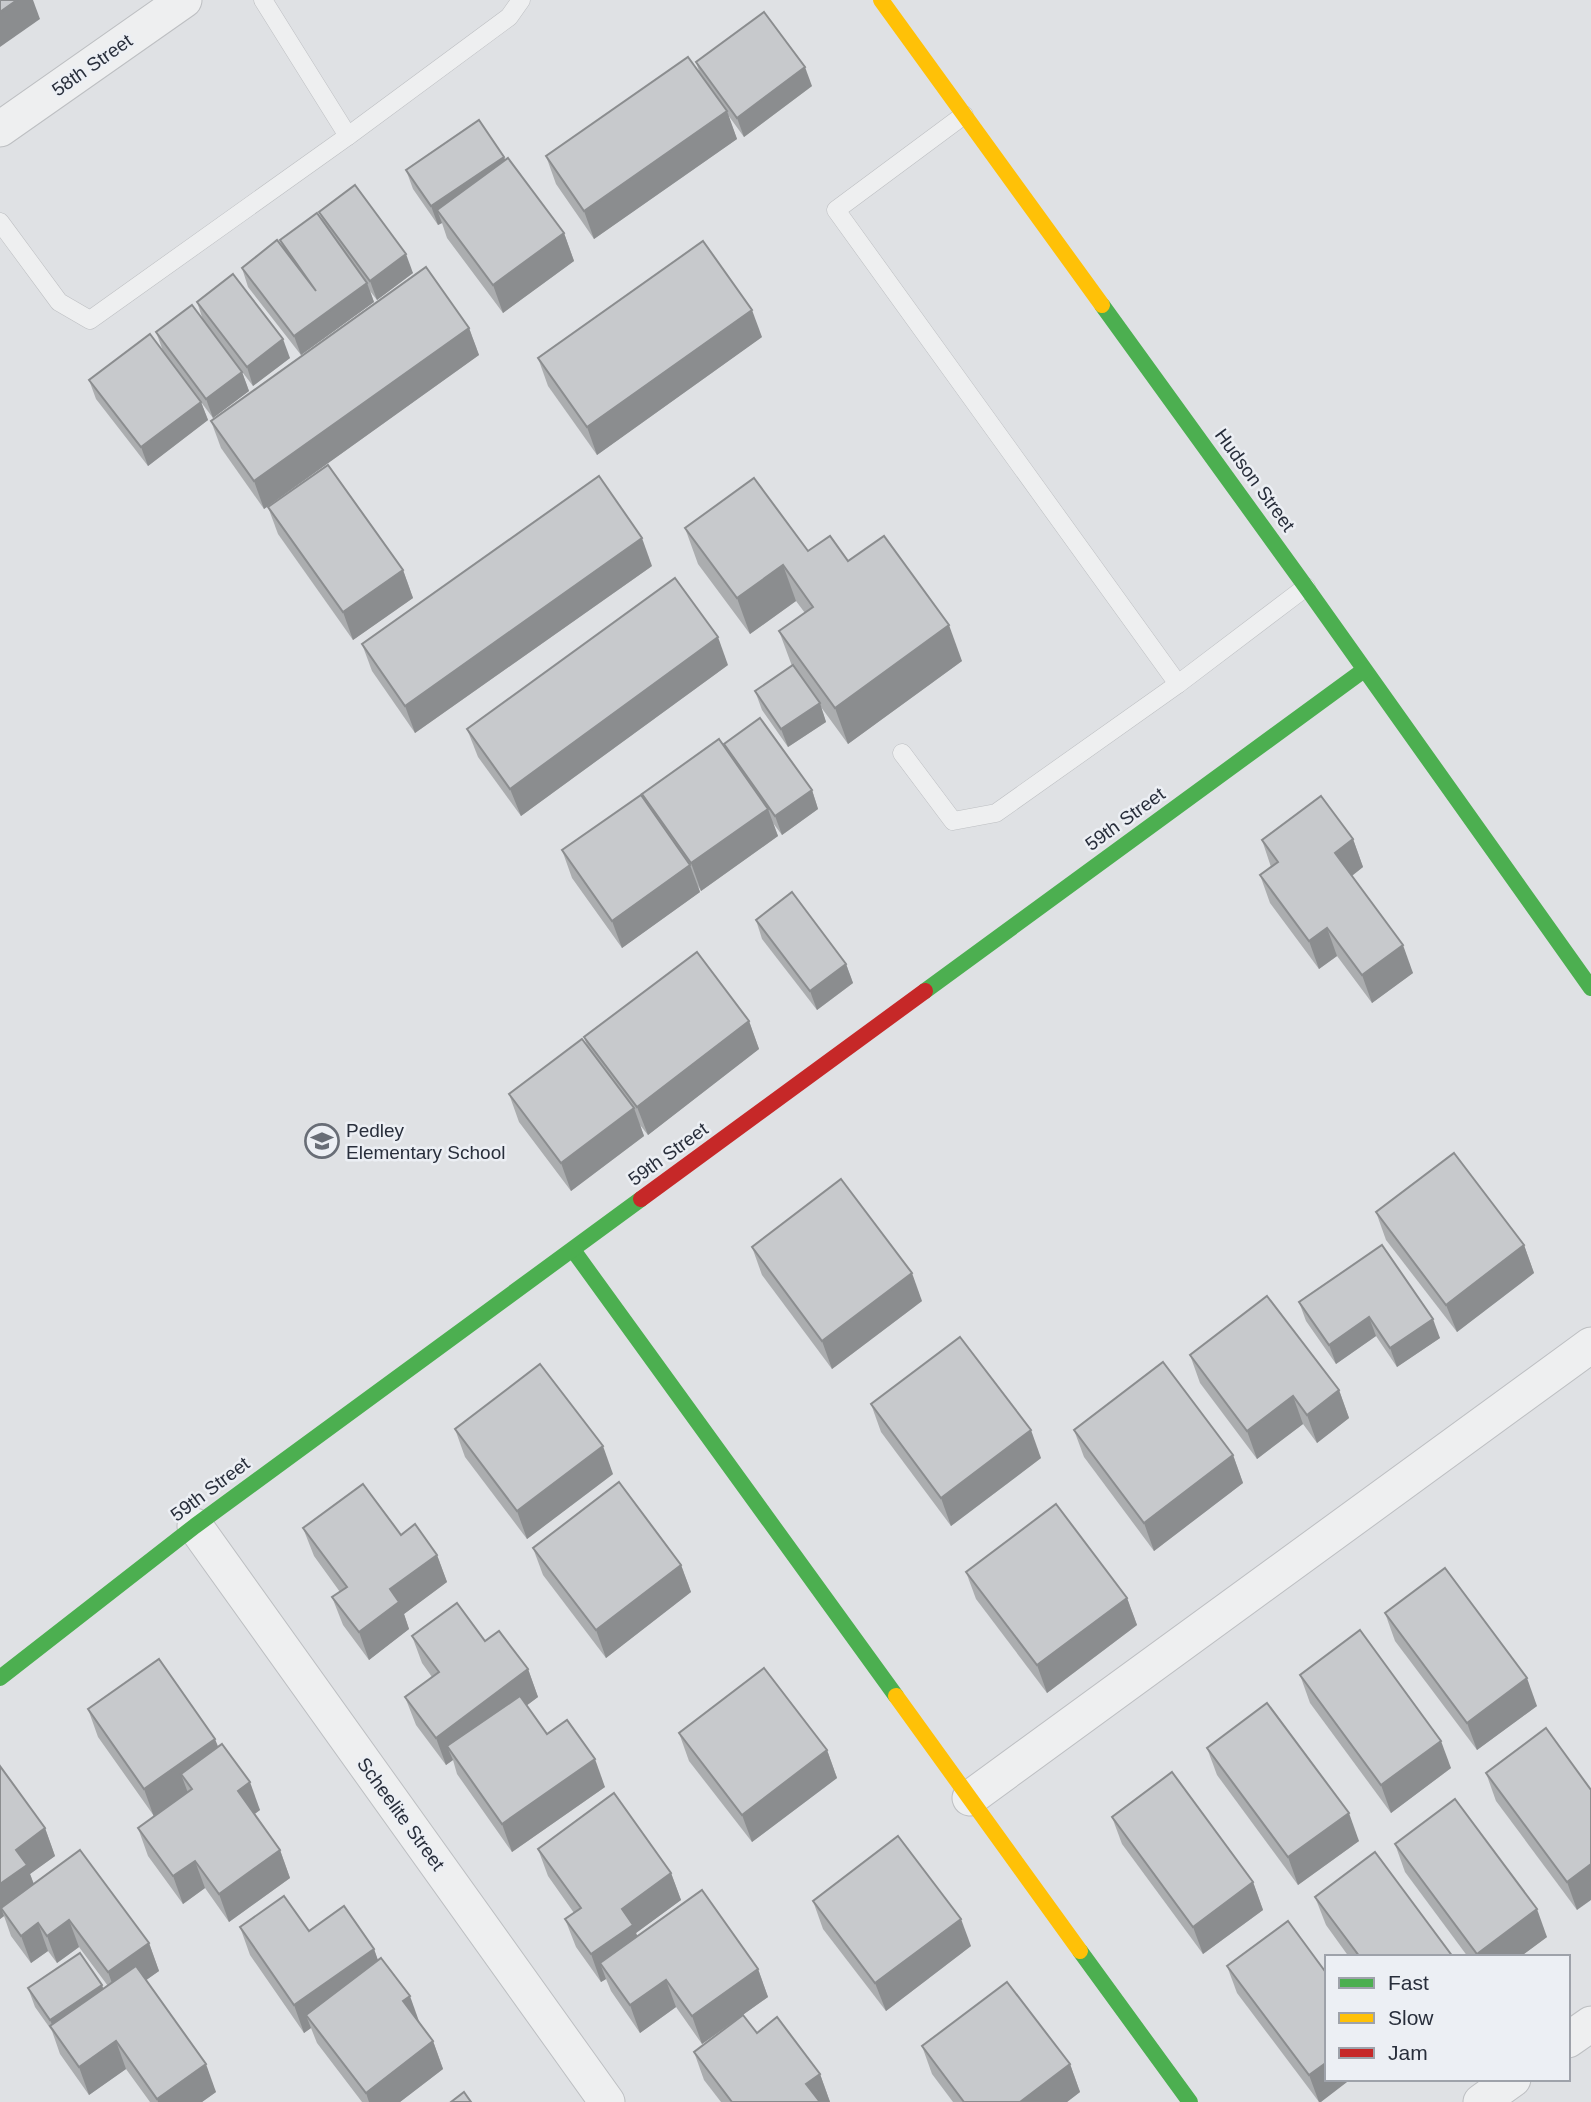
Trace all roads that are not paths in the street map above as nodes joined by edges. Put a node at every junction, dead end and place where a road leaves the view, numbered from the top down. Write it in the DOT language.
graph roads {
  1 [pos="184,0"];
  2 [pos="263,0"];
  3 [pos="521,0"];
  4 [pos="881,0"];
  5 [pos="964,115"];
  6 [pos="0,129"];
  7 [pos="348,136"];
  8 [pos="0,222"];
  9 [pos="1306,587"];
  10 [pos="1364,670"];
  11 [pos="1178,684"];
  12 [pos="902,753"];
  13 [pos="1591,988"];
  14 [pos="573,1250"];
  15 [pos="1591,1345"];
  16 [pos="195,1526"];
  17 [pos="0,1678"];
  18 [pos="970,1798"];
  19 [pos="1591,2024"];
  20 [pos="1570,2039"];
  21 [pos="1510,2081"];
  22 [pos="607,2102"];
  23 [pos="1190,2102"];
  24 [pos="1481,2102"];
  1 -- 6 [label="street, 58th Street"];
  2 -- 7 [label="lane"];
  3 -- 7 [label="lane"];
  4 -- 5 [label="street, Hudson Street"];
  5 -- 9 [label="street, Hudson Street"];
  5 -- 11 [label="lane"];
  7 -- 8 [label="lane"];
  9 -- 10 [label="street, Hudson Street"];
  9 -- 11 [label="lane"];
  10 -- 13 [label="street, Hudson Street"];
  10 -- 14 [label="street, 59th Street"];
  11 -- 12 [label="lane"];
  14 -- 16 [label="street, 59th Street"];
  14 -- 18 [label="street"];
  15 -- 18 [label="street"];
  16 -- 17 [label="street, 59th Street"];
  16 -- 22 [label="street, Scheelite Street"];
  18 -- 23 [label="street"];
  19 -- 20 [label="street"];
  21 -- 24 [label="street"];
}
